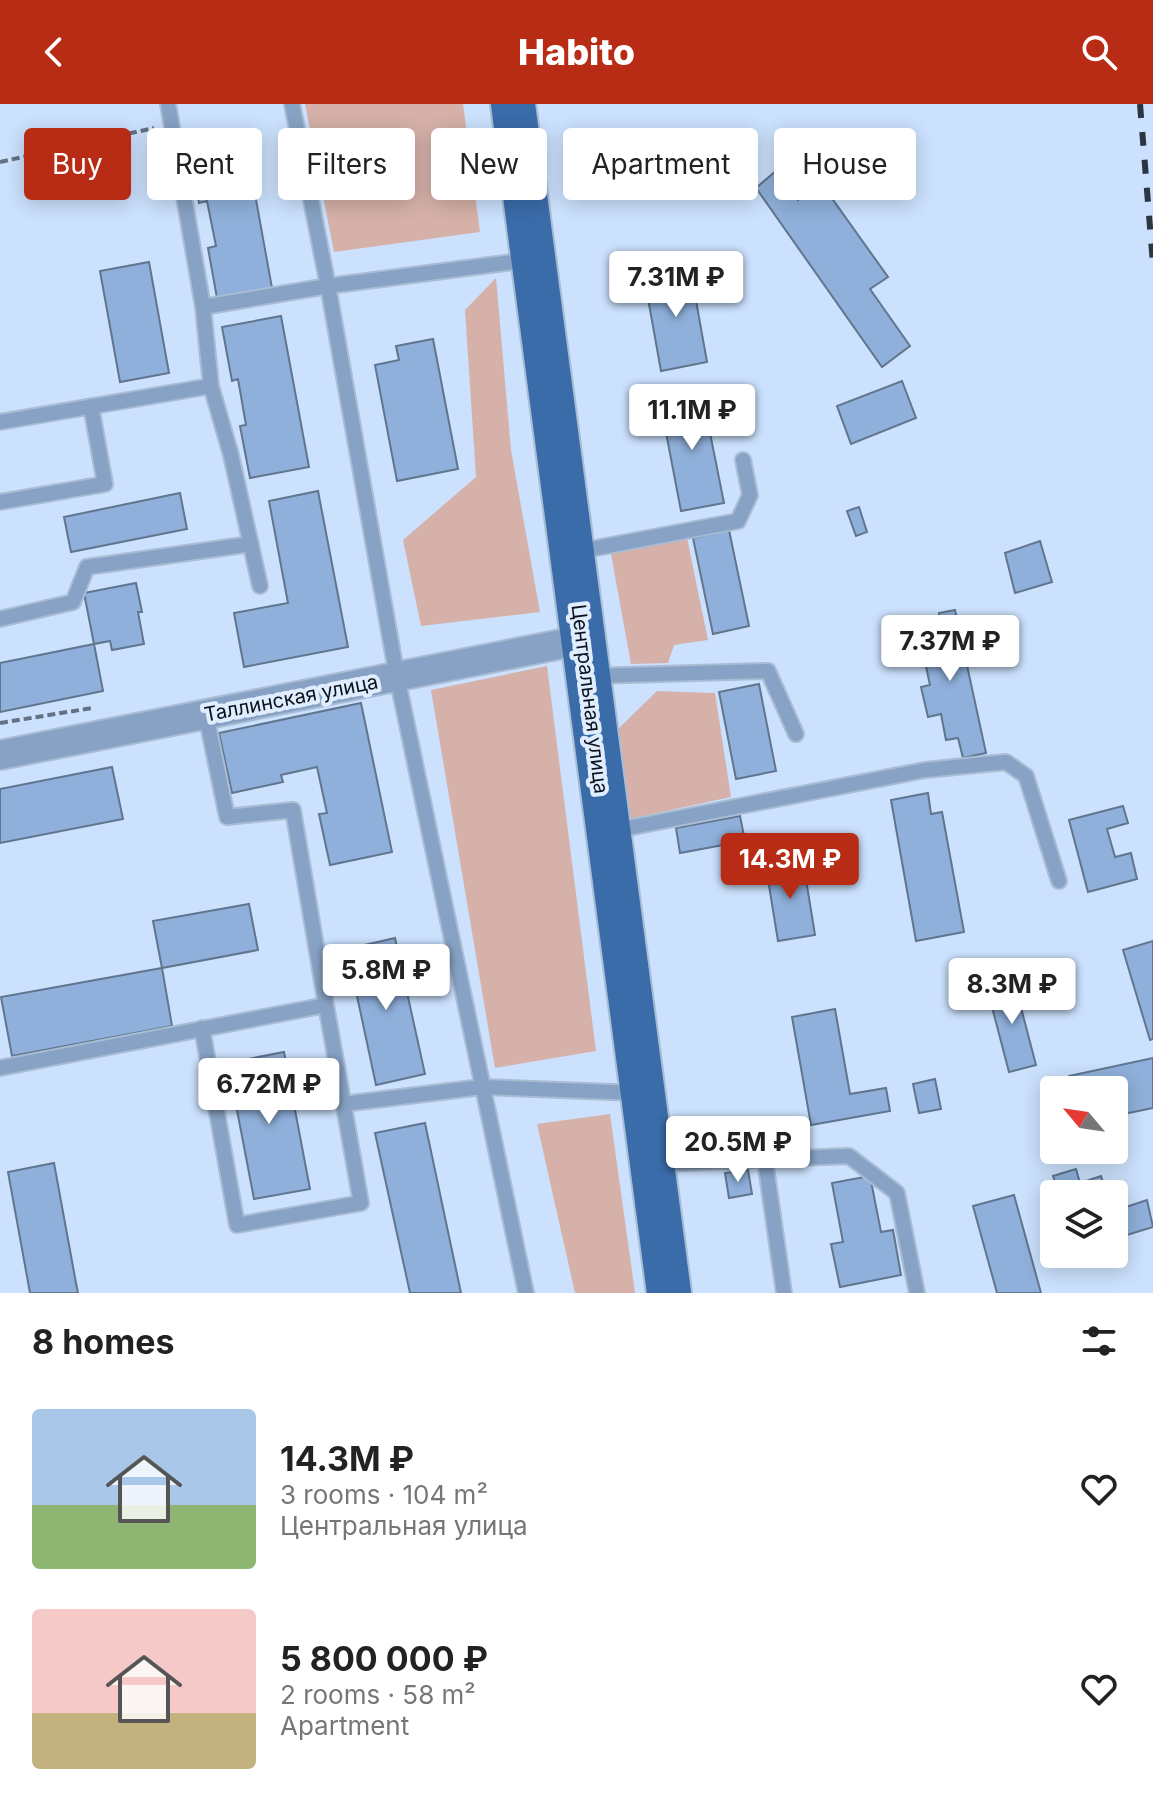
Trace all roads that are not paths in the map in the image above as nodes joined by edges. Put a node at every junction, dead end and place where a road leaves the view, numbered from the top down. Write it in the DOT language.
graph roads {
  1 [pos="168,104"];
  2 [pos="292,104"];
  3 [pos="513,104"];
  4 [pos="533,260"];
  5 [pos="328,286"];
  6 [pos="203,307"];
  7 [pos="211,386"];
  8 [pos="91,406"];
  9 [pos="0,422"];
  10 [pos="743,460"];
  11 [pos="0,502"];
  12 [pos="251,544"];
  13 [pos="571,553"];
  14 [pos="260,586"];
  15 [pos="0,619"];
  16 [pos="584,658"];
  17 [pos="397,677"];
  18 [pos="206,715"];
  19 [pos="796,734"];
  20 [pos="0,755"];
  21 [pos="608,832"];
  22 [pos="1059,881"];
  23 [pos="326,1005"];
  24 [pos="202,1028"];
  25 [pos="0,1068"];
  26 [pos="482,1087"];
  27 [pos="642,1093"];
  28 [pos="343,1104"];
  29 [pos="765,1160"];
  30 [pos="652,1164"];
  31 [pos="526,1293"];
  32 [pos="669,1293"];
  33 [pos="784,1293"];
  34 [pos="917,1293"];
  1 -- 6 [label="lane"];
  2 -- 5 [label="lane"];
  3 -- 4 [label="main road, Центральная улица"];
  4 -- 5 [label="lane"];
  4 -- 13 [label="main road, Центральная улица"];
  5 -- 6 [label="lane"];
  5 -- 17 [label="lane"];
  6 -- 7 [label="lane"];
  7 -- 8 [label="lane"];
  7 -- 12 [label="lane"];
  8 -- 9 [label="lane"];
  8 -- 11 [label="lane"];
  10 -- 13 [label="lane"];
  12 -- 14 [label="lane"];
  12 -- 15 [label="lane"];
  13 -- 16 [label="main road, Центральная улица"];
  16 -- 17 [label="street, Таллинская улица"];
  16 -- 19 [label="lane"];
  16 -- 21 [label="main road, Центральная улица"];
  17 -- 18 [label="street, Таллинская улица"];
  17 -- 26 [label="lane"];
  18 -- 20 [label="street, Таллинская улица"];
  18 -- 23 [label="lane"];
  21 -- 22 [label="lane"];
  21 -- 27 [label="main road, Центральная улица"];
  23 -- 24 [label="lane"];
  23 -- 28 [label="lane"];
  24 -- 25 [label="lane"];
  24 -- 28 [label="lane"];
  26 -- 27 [label="lane"];
  26 -- 28 [label="lane"];
  26 -- 31 [label="lane"];
  27 -- 30 [label="main road, Центральная улица"];
  29 -- 30 [label="lane"];
  29 -- 33 [label="lane"];
  29 -- 34 [label="lane"];
  30 -- 32 [label="main road, Центральная улица"];
}
